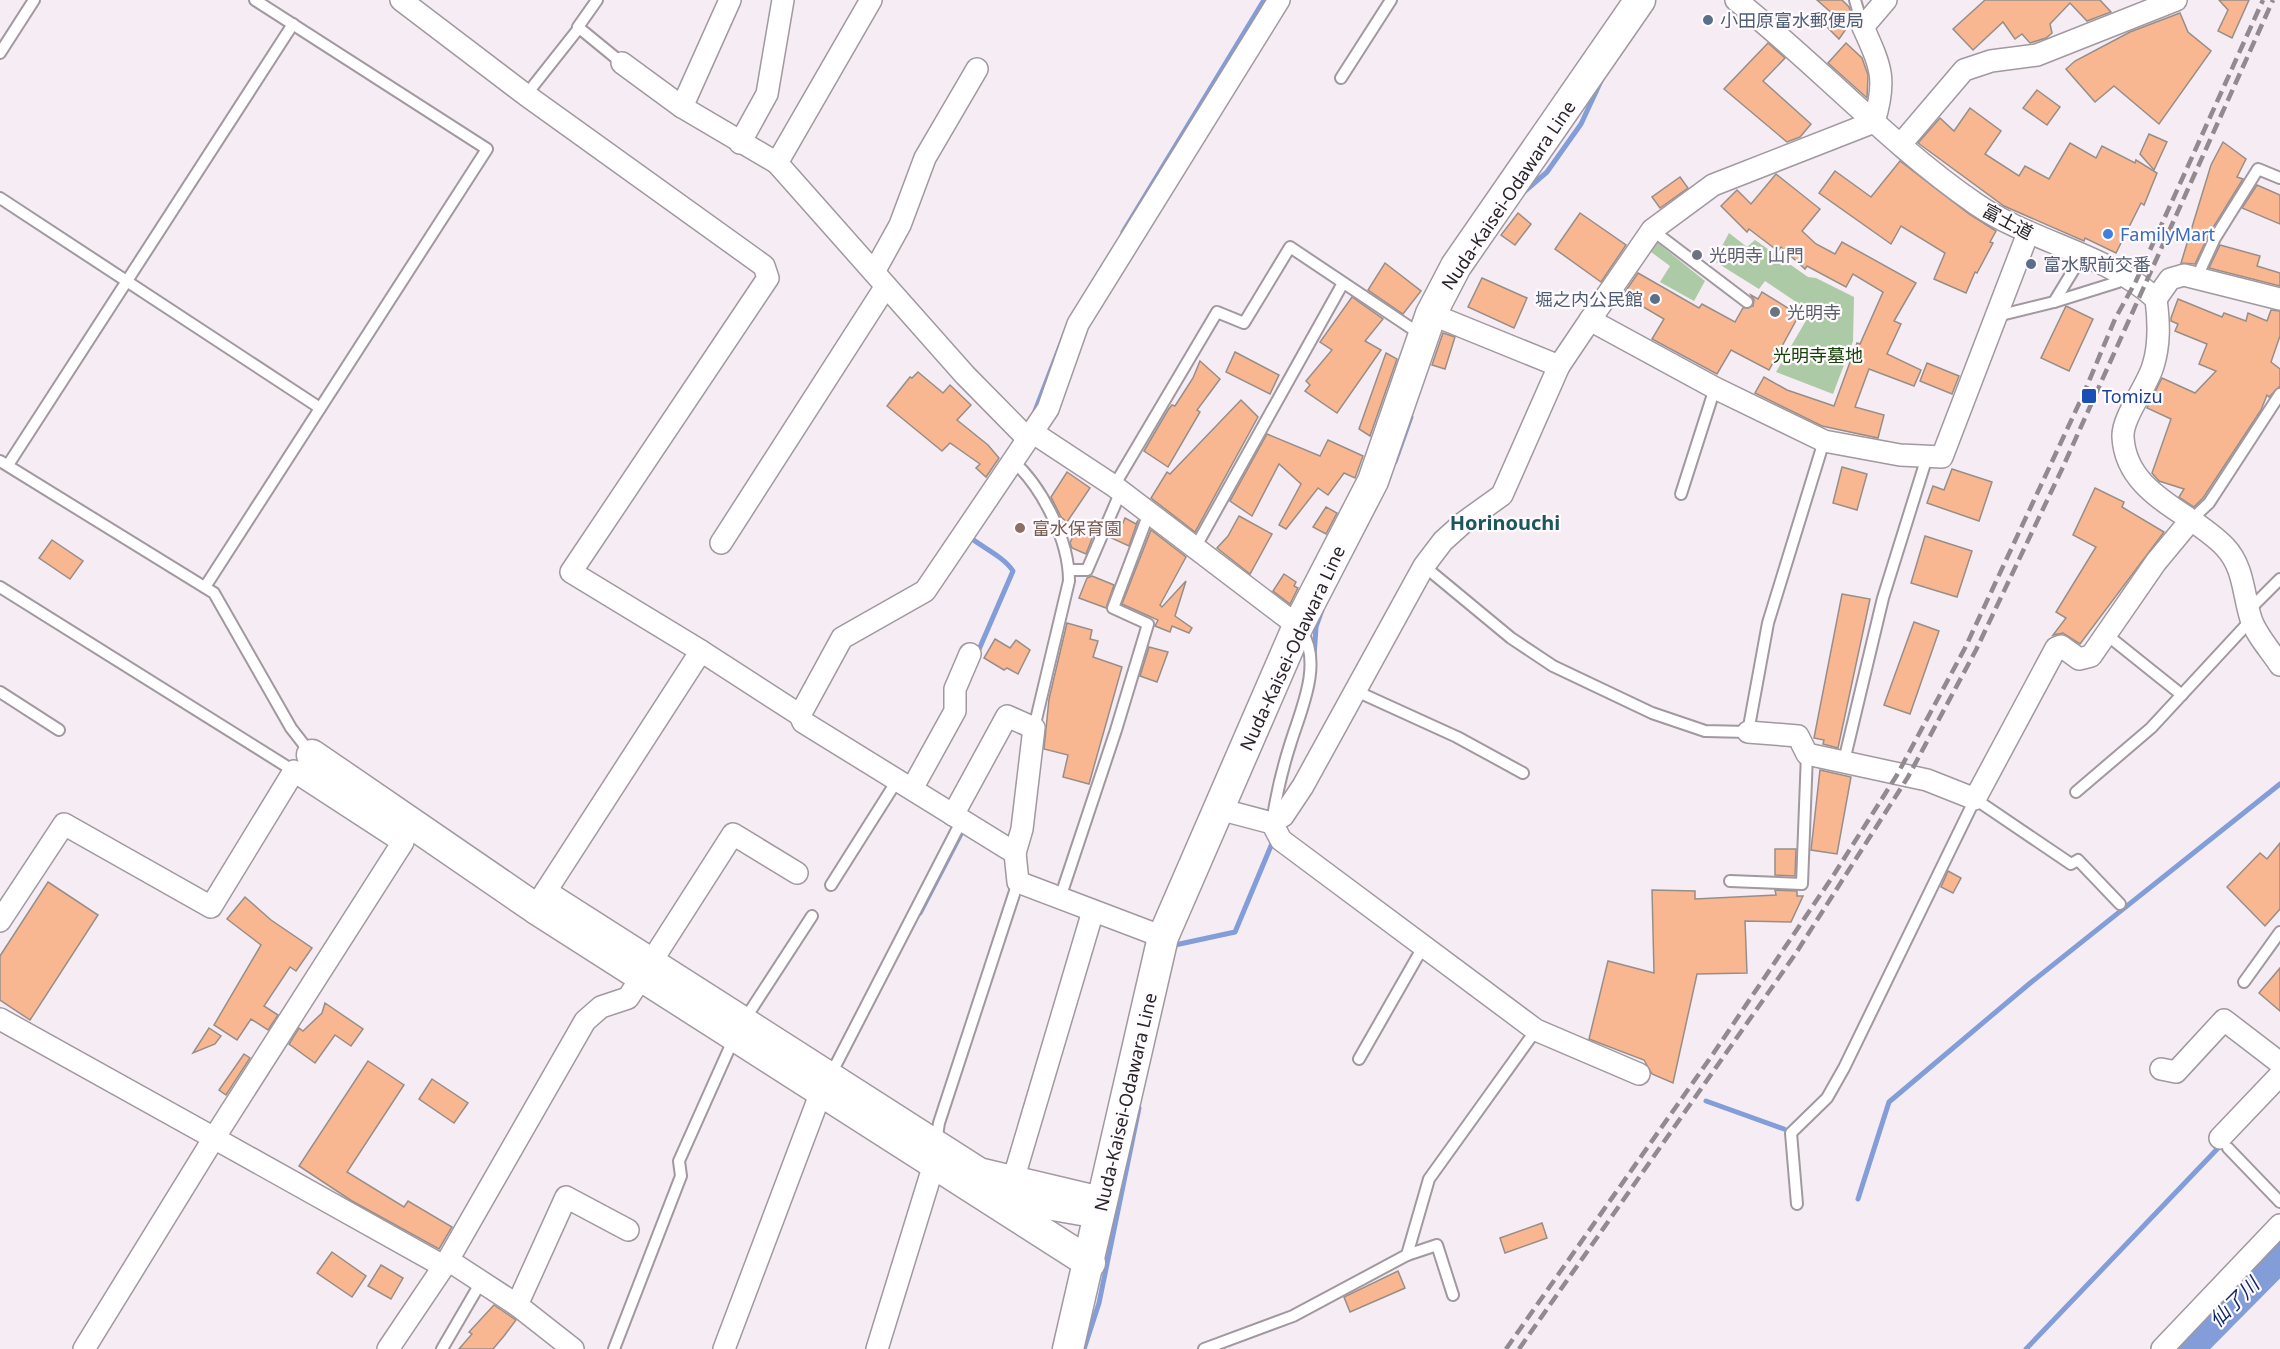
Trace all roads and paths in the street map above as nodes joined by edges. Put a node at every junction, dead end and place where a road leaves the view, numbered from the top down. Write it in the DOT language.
graph roads {
  1 [pos="34,0"];
  2 [pos="255,0"];
  3 [pos="401,0"];
  4 [pos="597,0"];
  5 [pos="730,0"];
  6 [pos="783,0"];
  7 [pos="871,0"];
  8 [pos="1279,0"];
  9 [pos="1391,0"];
  10 [pos="1640,0"];
  11 [pos="1736,0"];
  12 [pos="1856,0"];
  13 [pos="1886,0"];
  14 [pos="2176,0"];
  15 [pos="292,24"];
  16 [pos="1863,27"];
  17 [pos="579,28"];
  18 [pos="0,53"];
  19 [pos="622,63"];
  20 [pos="977,69"];
  21 [pos="1341,78"];
  22 [pos="526,95"];
  23 [pos="682,107"];
  24 [pos="1874,122"];
  25 [pos="740,143"];
  26 [pos="1901,144"];
  27 [pos="777,163"];
  28 [pos="2280,178"];
  29 [pos="0,198"];
  30 [pos="1652,230"];
  31 [pos="2028,233"];
  32 [pos="2082,256"];
  33 [pos="2122,274"];
  34 [pos="2197,278"];
  35 [pos="880,279"];
  36 [pos="127,282"];
  37 [pos="1343,283"];
  38 [pos="2156,298"];
  39 [pos="2280,299"];
  40 [pos="1747,302"];
  41 [pos="2054,302"];
  42 [pos="1995,317"];
  43 [pos="1590,320"];
  44 [pos="1436,322"];
  45 [pos="1559,366"];
  46 [pos="1714,388"];
  47 [pos="2280,394"];
  48 [pos="320,408"];
  49 [pos="1030,435"];
  50 [pos="1824,441"];
  51 [pos="1927,457"];
  52 [pos="1013,461"];
  53 [pos="4,463"];
  54 [pos="1118,489"];
  55 [pos="1681,494"];
  56 [pos="1149,513"];
  57 [pos="2190,521"];
  58 [pos="721,543"];
  59 [pos="1195,548"];
  60 [pos="1424,566"];
  61 [pos="1069,570"];
  62 [pos="2280,579"];
  63 [pos="0,587"];
  64 [pos="205,587"];
  65 [pos="2250,615"];
  66 [pos="1298,627"];
  67 [pos="2107,635"];
  68 [pos="701,651"];
  69 [pos="970,654"];
  70 [pos="2280,665"];
  71 [pos="1356,690"];
  72 [pos="0,692"];
  73 [pos="2182,695"];
  74 [pos="800,715"];
  75 [pos="1035,728"];
  76 [pos="59,730"];
  77 [pos="1748,732"];
  78 [pos="1807,754"];
  79 [pos="1844,761"];
  80 [pos="303,763"];
  81 [pos="1523,773"];
  82 [pos="906,783"];
  83 [pos="2076,792"];
  84 [pos="1975,799"];
  85 [pos="1219,809"];
  86 [pos="958,817"];
  87 [pos="1272,823"];
  88 [pos="1016,853"];
  89 [pos="797,873"];
  90 [pos="1730,881"];
  91 [pos="1018,882"];
  92 [pos="831,885"];
  93 [pos="1060,898"];
  94 [pos="541,900"];
  95 [pos="2120,904"];
  96 [pos="1093,911"];
  97 [pos="812,916"];
  98 [pos="0,921"];
  99 [pos="2280,932"];
  100 [pos="1163,937"];
  101 [pos="1423,947"];
  102 [pos="648,969"];
  103 [pos="2244,982"];
  104 [pos="0,1019"];
  105 [pos="740,1028"];
  106 [pos="1536,1030"];
  107 [pos="1359,1059"];
  108 [pos="2280,1063"];
  109 [pos="2161,1069"];
  110 [pos="1640,1074"];
  111 [pos="2280,1075"];
  112 [pos="827,1082"];
  113 [pos="214,1138"];
  114 [pos="2224,1143"];
  115 [pos="935,1153"];
  116 [pos="1014,1177"];
  117 [pos="977,1193"];
  118 [pos="2280,1202"];
  119 [pos="1797,1204"];
  120 [pos="1101,1206"];
  121 [pos="2280,1225"];
  122 [pos="628,1230"];
  123 [pos="1407,1255"];
  124 [pos="445,1263"];
  125 [pos="1089,1263"];
  126 [pos="482,1282"];
  127 [pos="1453,1295"];
  128 [pos="517,1305"];
  129 [pos="84,1349"];
  130 [pos="388,1349"];
  131 [pos="442,1349"];
  132 [pos="573,1349"];
  133 [pos="614,1349"];
  134 [pos="724,1349"];
  135 [pos="877,1349"];
  136 [pos="1068,1349"];
  137 [pos="1204,1349"];
  138 [pos="2162,1349"];
  1 -- 18 [label="lane"];
  2 -- 15 [label="lane"];
  3 -- 22 [label="street"];
  4 -- 17 [label="lane"];
  5 -- 23 [label="street"];
  6 -- 25 [label="street"];
  7 -- 27 [label="street"];
  8 -- 49 [label="street"];
  9 -- 21 [label="lane"];
  10 -- 44 [label="main road, Nuda-Kaisei-Odawara Line"];
  11 -- 24 [label="street, 富士道"];
  12 -- 16 [label="lane"];
  13 -- 16 [label="street"];
  14 -- 26 [label="street"];
  15 -- 36 [label="lane"];
  15 -- 48 [label="lane"];
  16 -- 24 [label="street"];
  17 -- 19 [label="lane"];
  17 -- 22 [label="lane"];
  19 -- 23 [label="street"];
  20 -- 35 [label="street"];
  22 -- 68 [label="street"];
  23 -- 25 [label="street"];
  24 -- 26 [label="street, 富士道"];
  24 -- 30 [label="street"];
  25 -- 27 [label="street"];
  26 -- 31 [label="street, 富士道"];
  27 -- 35 [label="street"];
  28 -- 34 [label="lane"];
  29 -- 36 [label="lane"];
  30 -- 40 [label="lane"];
  30 -- 43 [label="street"];
  31 -- 32 [label="street, 富士道"];
  31 -- 42 [label="street"];
  32 -- 33 [label="street, 富士道"];
  32 -- 41 [label="lane"];
  33 -- 38 [label="street, 富士道"];
  33 -- 41 [label="lane"];
  34 -- 38 [label="street"];
  34 -- 39 [label="street"];
  35 -- 49 [label="street"];
  35 -- 58 [label="street"];
  36 -- 48 [label="lane"];
  36 -- 53 [label="lane"];
  37 -- 44 [label="lane"];
  37 -- 54 [label="lane"];
  37 -- 59 [label="lane"];
  38 -- 57 [label="street"];
  41 -- 42 [label="lane"];
  42 -- 51 [label="street"];
  43 -- 45 [label="street"];
  43 -- 46 [label="street"];
  44 -- 45 [label="street"];
  44 -- 66 [label="main road, Nuda-Kaisei-Odawara Line"];
  45 -- 60 [label="street"];
  46 -- 50 [label="street"];
  46 -- 55 [label="lane"];
  47 -- 57 [label="lane"];
  48 -- 64 [label="lane"];
  49 -- 52 [label="street"];
  49 -- 54 [label="street"];
  50 -- 51 [label="street"];
  50 -- 77 [label="lane"];
  51 -- 79 [label="lane"];
  52 -- 61 [label="lane"];
  52 -- 74 [label="street"];
  53 -- 64 [label="lane"];
  54 -- 56 [label="street"];
  54 -- 61 [label="lane"];
  56 -- 59 [label="street"];
  56 -- 93 [label="lane"];
  57 -- 65 [label="street"];
  57 -- 67 [label="street"];
  59 -- 66 [label="street"];
  60 -- 71 [label="street"];
  60 -- 77 [label="lane"];
  61 -- 75 [label="lane"];
  62 -- 65 [label="lane"];
  63 -- 80 [label="lane"];
  64 -- 80 [label="lane"];
  65 -- 70 [label="street"];
  65 -- 73 [label="lane"];
  66 -- 85 [label="main road, Nuda-Kaisei-Odawara Line"];
  66 -- 87 [label="lane"];
  67 -- 73 [label="lane"];
  67 -- 84 [label="street"];
  68 -- 74 [label="street"];
  68 -- 94 [label="street"];
  69 -- 82 [label="street"];
  71 -- 81 [label="lane"];
  71 -- 87 [label="street"];
  72 -- 76 [label="lane"];
  73 -- 83 [label="lane"];
  74 -- 82 [label="street"];
  75 -- 86 [label="street"];
  75 -- 88 [label="street"];
  77 -- 78 [label="street"];
  78 -- 79 [label="street"];
  78 -- 90 [label="lane"];
  79 -- 84 [label="street"];
  80 -- 94 [label="main road"];
  80 -- 98 [label="street"];
  80 -- 113 [label="street"];
  82 -- 86 [label="street"];
  82 -- 92 [label="lane"];
  84 -- 95 [label="lane"];
  84 -- 119 [label="lane"];
  85 -- 87 [label="street"];
  85 -- 100 [label="main road, Nuda-Kaisei-Odawara Line"];
  86 -- 88 [label="street"];
  86 -- 112 [label="lane"];
  87 -- 101 [label="street"];
  88 -- 91 [label="street"];
  89 -- 102 [label="street"];
  91 -- 93 [label="street"];
  91 -- 115 [label="lane"];
  93 -- 96 [label="street"];
  94 -- 102 [label="main road"];
  96 -- 100 [label="street"];
  96 -- 116 [label="street"];
  97 -- 105 [label="lane"];
  99 -- 103 [label="lane"];
  100 -- 120 [label="main road, Nuda-Kaisei-Odawara Line"];
  101 -- 106 [label="street"];
  101 -- 107 [label="lane"];
  102 -- 105 [label="main road"];
  102 -- 124 [label="street"];
  104 -- 113 [label="street"];
  105 -- 112 [label="main road"];
  105 -- 133 [label="lane"];
  106 -- 110 [label="street"];
  106 -- 123 [label="lane"];
  108 -- 109 [label="street"];
  111 -- 114 [label="street"];
  112 -- 115 [label="main road"];
  112 -- 134 [label="street"];
  113 -- 124 [label="street"];
  113 -- 129 [label="street"];
  114 -- 118 [label="lane"];
  115 -- 116 [label="street"];
  115 -- 117 [label="main road"];
  115 -- 135 [label="street"];
  116 -- 120 [label="street"];
  117 -- 120 [label="main road"];
  117 -- 125 [label="main road"];
  120 -- 125 [label="main road, Nuda-Kaisei-Odawara Line"];
  121 -- 138 [label="street"];
  122 -- 128 [label="street"];
  123 -- 127 [label="lane"];
  123 -- 137 [label="lane"];
  124 -- 126 [label="street"];
  124 -- 130 [label="street"];
  125 -- 136 [label="main road, Nuda-Kaisei-Odawara Line"];
  126 -- 128 [label="street"];
  126 -- 131 [label="lane"];
  128 -- 132 [label="street"];
}
